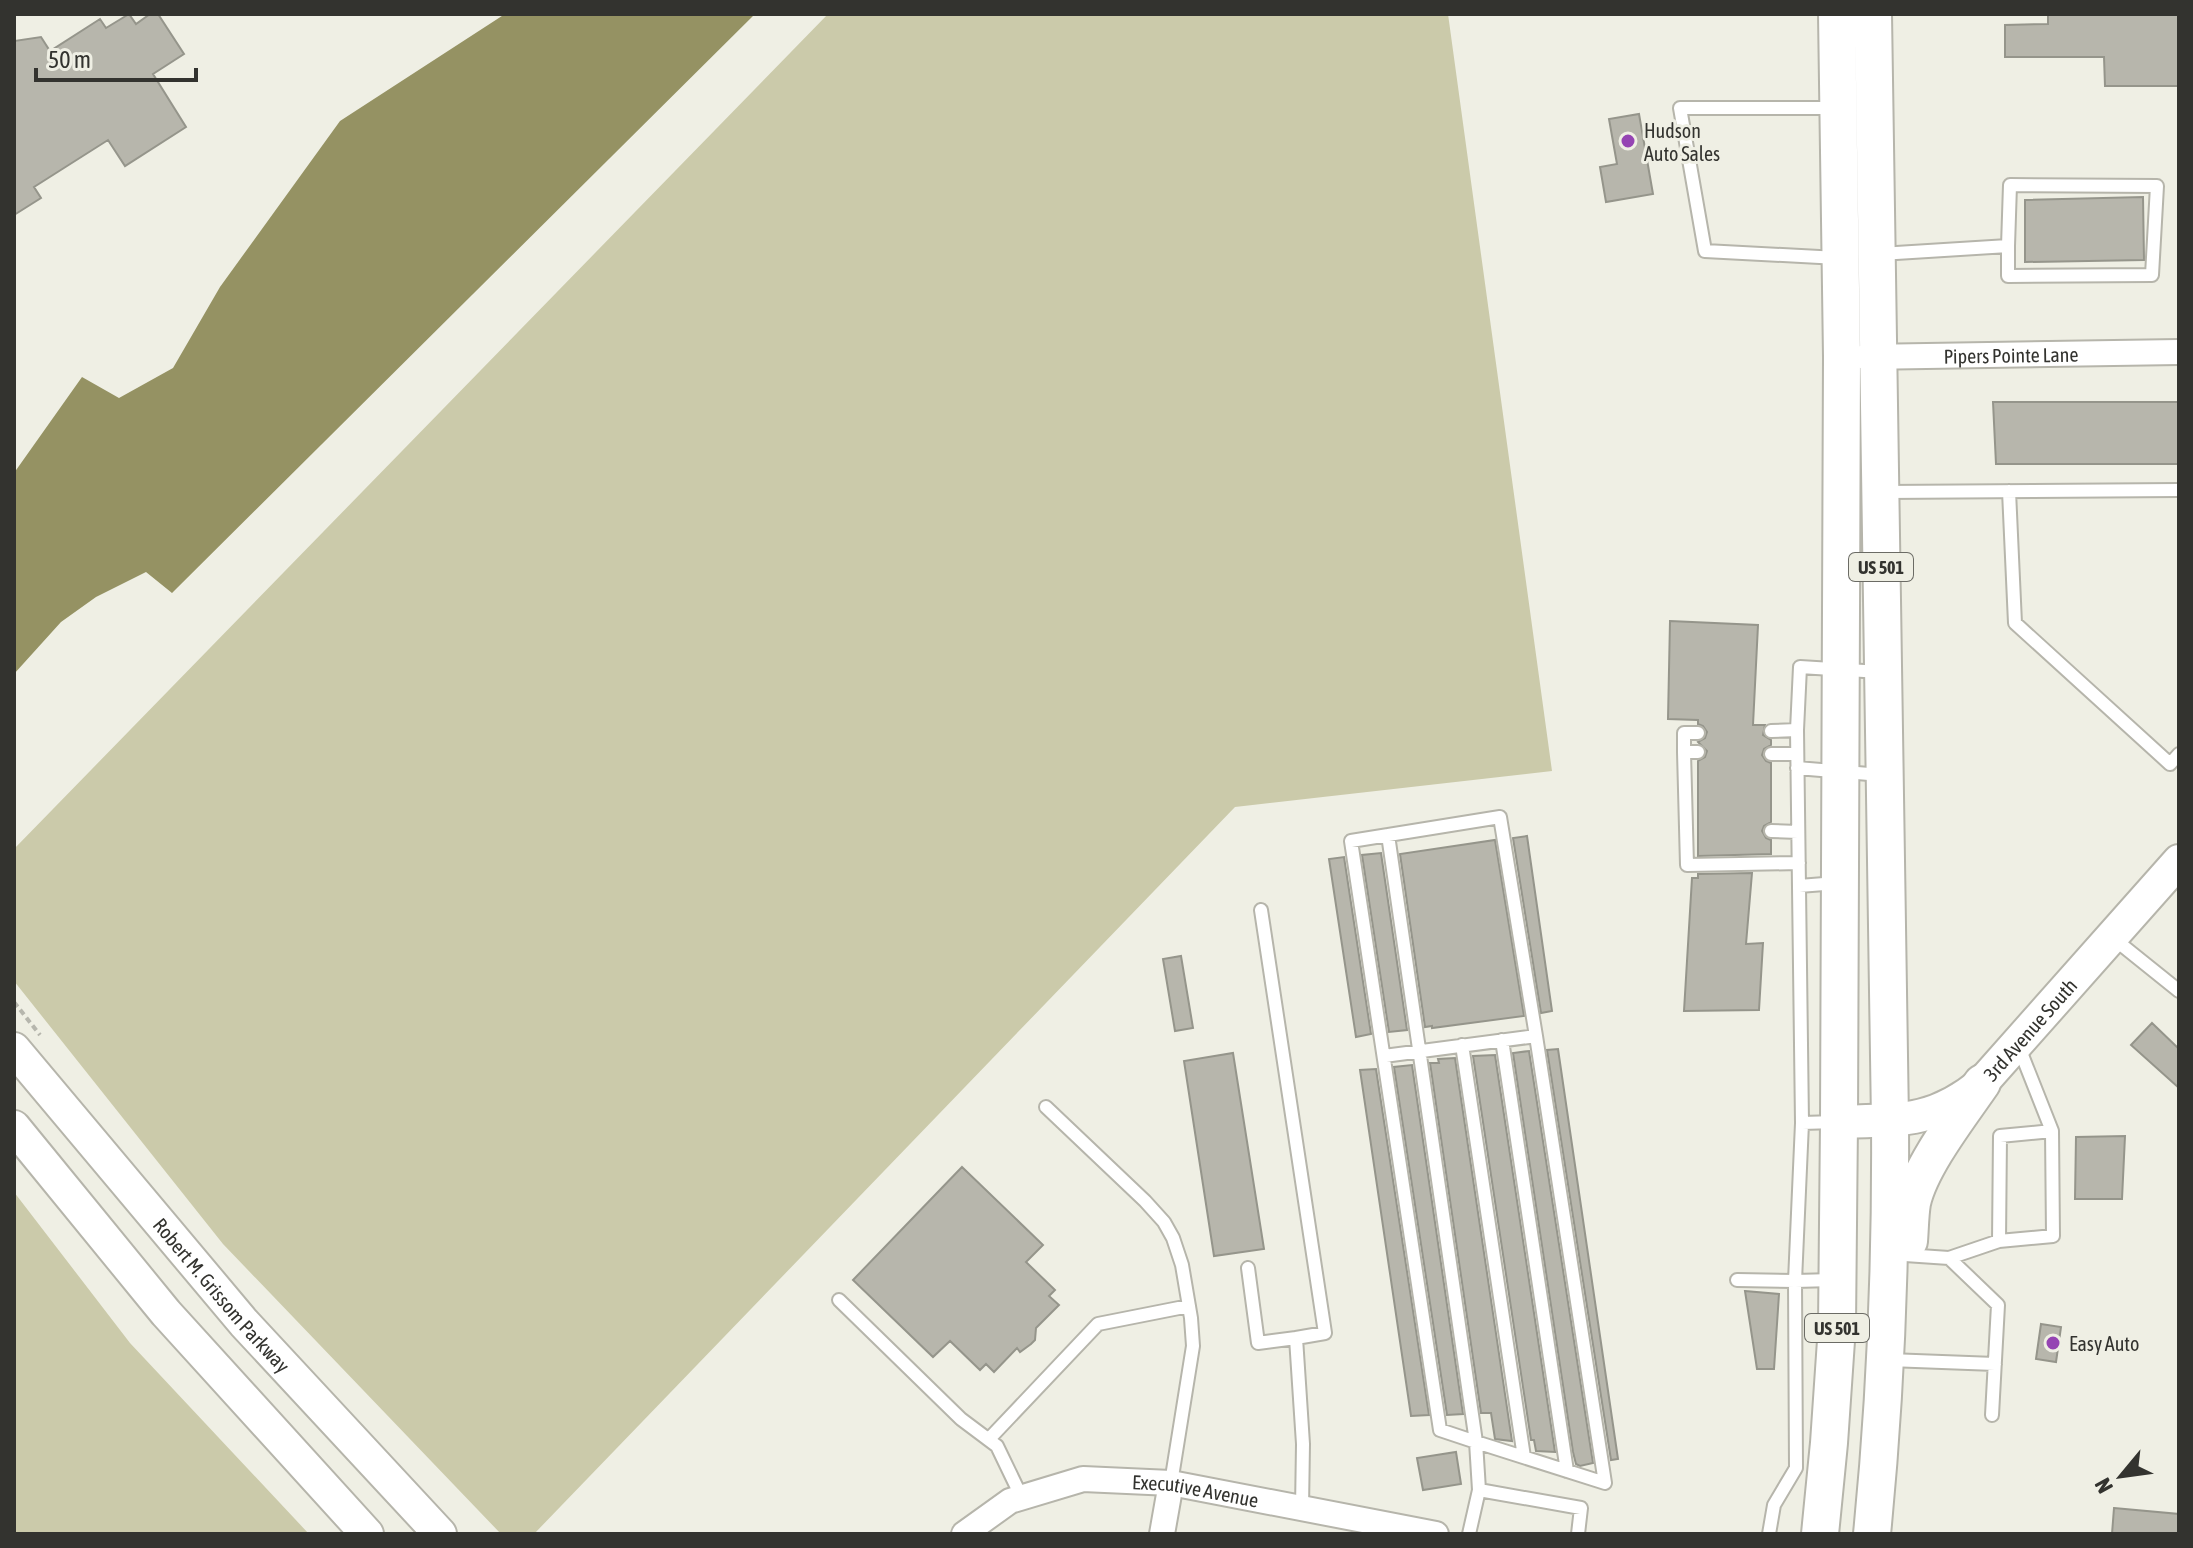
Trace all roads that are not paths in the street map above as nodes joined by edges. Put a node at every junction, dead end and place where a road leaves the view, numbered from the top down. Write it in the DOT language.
graph roads {
  1 [pos="1837,14"];
  2 [pos="1873,14"];
  3 [pos="1856,110"];
  4 [pos="2008,246"];
  5 [pos="1858,256"];
  6 [pos="2179,352"];
  7 [pos="1842,357"];
  8 [pos="1878,357"];
  9 [pos="2179,490"];
  10 [pos="2009,491"];
  11 [pos="1880,492"];
  12 [pos="1841,668"];
  13 [pos="1883,672"];
  14 [pos="1797,730"];
  15 [pos="1771,731"];
  16 [pos="1698,733"];
  17 [pos="1771,754"];
  18 [pos="2179,754"];
  19 [pos="1797,761"];
  20 [pos="1839,773"];
  21 [pos="1884,775"];
  22 [pos="1771,831"];
  23 [pos="1798,832"];
  24 [pos="1388,835"];
  25 [pos="1799,863"];
  26 [pos="2173,876"];
  27 [pos="1840,883"];
  28 [pos="1799,886"];
  29 [pos="1261,910"];
  30 [pos="2112,936"];
  31 [pos="2179,991"];
  32 [pos="1536,1036"];
  33 [pos="1502,1040"];
  34 [pos="2017,1042"];
  35 [pos="1462,1045"];
  36 [pos="14,1049"];
  37 [pos="1420,1051"];
  38 [pos="1384,1056"];
  39 [pos="1982,1083"];
  40 [pos="1046,1107"];
  41 [pos="1890,1121"];
  42 [pos="1839,1122"];
  43 [pos="1802,1123"];
  44 [pos="14,1127"];
  45 [pos="2052,1131"];
  46 [pos="1999,1241"];
  47 [pos="1949,1258"];
  48 [pos="1248,1268"];
  49 [pos="1898,1268"];
  50 [pos="1737,1280"];
  51 [pos="1838,1280"];
  52 [pos="1795,1281"];
  53 [pos="839,1300"];
  54 [pos="1189,1306"];
  55 [pos="1296,1338"];
  56 [pos="1886,1360"];
  57 [pos="1995,1364"];
  58 [pos="1992,1415"];
  59 [pos="990,1438"];
  60 [pos="1476,1442"];
  61 [pos="1524,1457"];
  62 [pos="1567,1471"];
  63 [pos="1171,1483"];
  64 [pos="1479,1490"];
  65 [pos="1022,1498"];
  66 [pos="1302,1508"];
  67 [pos="367,1534"];
  68 [pos="440,1534"];
  69 [pos="964,1534"];
  70 [pos="1162,1534"];
  71 [pos="1436,1534"];
  72 [pos="1469,1534"];
  73 [pos="1578,1534"];
  74 [pos="1769,1534"];
  75 [pos="1820,1534"];
  76 [pos="1872,1534"];
  1 -- 3 [label="main road, US 501"];
  2 -- 3 [label="main road, US 501"];
  3 -- 5 [label="main road, US 501"];
  3 -- 5 [label="lane"];
  4 -- 4 [label="lane"];
  4 -- 5 [label="lane"];
  5 -- 7 [label="main road, US 501"];
  5 -- 8 [label="main road, US 501"];
  6 -- 8 [label="street, Pipers Pointe Lane"];
  7 -- 8 [label="street, Pipers Pointe Lane"];
  7 -- 12 [label="main road, US 501"];
  8 -- 11 [label="main road, US 501"];
  9 -- 10 [label="lane"];
  10 -- 11 [label="lane"];
  10 -- 18 [label="lane"];
  11 -- 13 [label="main road, US 501"];
  12 -- 13 [label="lane"];
  12 -- 14 [label="lane"];
  12 -- 20 [label="main road, US 501"];
  13 -- 21 [label="main road, US 501"];
  14 -- 15 [label="lane"];
  14 -- 19 [label="lane"];
  16 -- 25 [label="lane"];
  17 -- 19 [label="lane"];
  19 -- 20 [label="lane"];
  19 -- 23 [label="lane"];
  20 -- 21 [label="lane"];
  20 -- 27 [label="main road, US 501"];
  21 -- 41 [label="main road, US 501"];
  22 -- 23 [label="lane"];
  23 -- 25 [label="lane"];
  24 -- 32 [label="lane"];
  24 -- 37 [label="lane"];
  24 -- 38 [label="lane"];
  25 -- 28 [label="lane"];
  26 -- 30 [label="main road, 3rd Avenue South"];
  27 -- 28 [label="lane"];
  27 -- 42 [label="main road, US 501"];
  28 -- 43 [label="lane"];
  29 -- 55 [label="lane"];
  30 -- 31 [label="lane"];
  30 -- 34 [label="main road, 3rd Avenue South"];
  32 -- 33 [label="lane"];
  32 -- 62 [label="lane"];
  33 -- 35 [label="lane"];
  33 -- 62 [label="lane"];
  34 -- 39 [label="main road, 3rd Avenue South"];
  34 -- 45 [label="lane"];
  35 -- 37 [label="lane"];
  35 -- 61 [label="lane"];
  36 -- 68 [label="main road, Robert M. Grissom Parkway"];
  37 -- 38 [label="lane"];
  37 -- 60 [label="lane"];
  38 -- 60 [label="lane"];
  39 -- 41 [label="main road, 3rd Avenue South"];
  39 -- 49 [label="main road"];
  40 -- 54 [label="lane"];
  41 -- 42 [label="main road, 3rd Avenue South"];
  41 -- 49 [label="main road, US 501"];
  42 -- 43 [label="lane"];
  42 -- 51 [label="main road, US 501"];
  43 -- 52 [label="lane"];
  44 -- 67 [label="main road"];
  45 -- 46 [label="lane"];
  45 -- 46 [label="lane"];
  46 -- 47 [label="lane"];
  47 -- 49 [label="lane"];
  47 -- 57 [label="lane"];
  48 -- 55 [label="lane"];
  49 -- 56 [label="main road, US 501"];
  50 -- 52 [label="lane"];
  51 -- 52 [label="lane"];
  51 -- 75 [label="main road, US 501"];
  52 -- 74 [label="lane"];
  53 -- 59 [label="lane"];
  54 -- 59 [label="lane"];
  54 -- 63 [label="lane"];
  55 -- 66 [label="lane"];
  56 -- 57 [label="lane"];
  56 -- 76 [label="main road, US 501"];
  57 -- 58 [label="lane"];
  59 -- 65 [label="lane"];
  60 -- 61 [label="lane"];
  60 -- 64 [label="lane"];
  61 -- 62 [label="lane"];
  63 -- 65 [label="street, Executive Avenue"];
  63 -- 66 [label="street, Executive Avenue"];
  63 -- 70 [label="street"];
  64 -- 72 [label="lane"];
  64 -- 73 [label="lane"];
  65 -- 69 [label="street, Executive Avenue"];
  66 -- 71 [label="street, Executive Avenue"];
}
